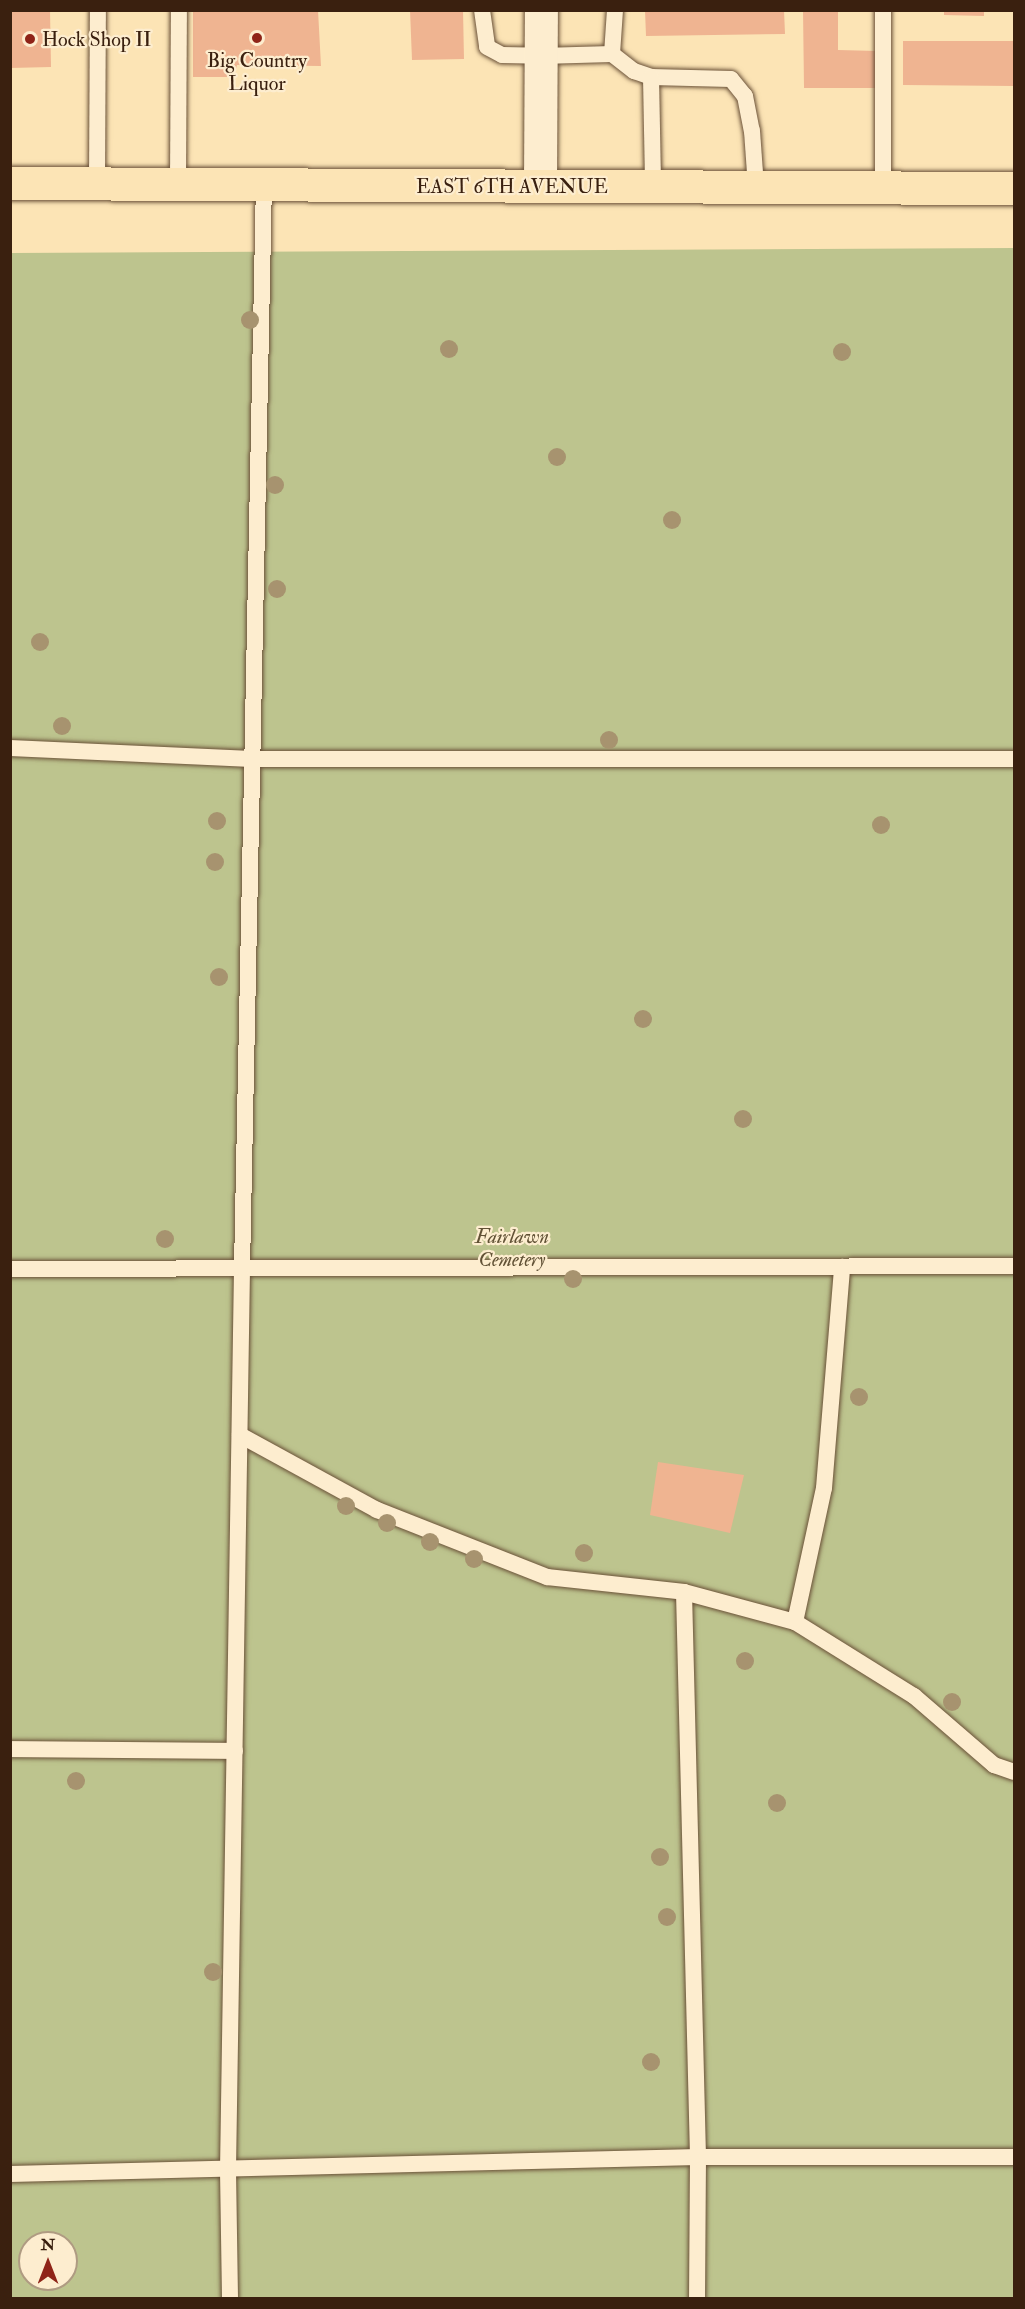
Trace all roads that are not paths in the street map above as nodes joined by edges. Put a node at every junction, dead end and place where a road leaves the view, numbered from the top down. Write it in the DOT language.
graph roads {
  1 [pos="98,10"];
  2 [pos="179,10"];
  3 [pos="482,10"];
  4 [pos="541,10"];
  5 [pos="615,10"];
  6 [pos="883,10"];
  7 [pos="612,54"];
  8 [pos="541,56"];
  9 [pos="651,77"];
  10 [pos="10,183"];
  11 [pos="97,183"];
  12 [pos="178,184"];
  13 [pos="264,184"];
  14 [pos="540,186"];
  15 [pos="653,186"];
  16 [pos="756,187"];
  17 [pos="883,187"];
  18 [pos="1014,188"];
  19 [pos="10,748"];
  20 [pos="252,759"];
  21 [pos="1014,759"];
  22 [pos="1014,1266"];
  23 [pos="842,1267"];
  24 [pos="242,1268"];
  25 [pos="10,1269"];
  26 [pos="240,1435"];
  27 [pos="684,1592"];
  28 [pos="795,1622"];
  29 [pos="10,1749"];
  30 [pos="235,1751"];
  31 [pos="1014,1772"];
  32 [pos="698,2157"];
  33 [pos="1014,2157"];
  34 [pos="228,2170"];
  35 [pos="10,2174"];
  36 [pos="230,2298"];
  37 [pos="696,2298"];
  1 -- 11 [label="lane"];
  2 -- 12 [label="lane"];
  3 -- 8 [label="lane"];
  4 -- 8 [label="street"];
  5 -- 7 [label="lane"];
  6 -- 17 [label="lane"];
  7 -- 8 [label="lane"];
  7 -- 9 [label="lane"];
  8 -- 14 [label="street"];
  9 -- 15 [label="lane"];
  9 -- 16 [label="lane"];
  10 -- 11 [label="main road, EAST 6TH AVENUE"];
  11 -- 12 [label="main road, EAST 6TH AVENUE"];
  12 -- 13 [label="main road, EAST 6TH AVENUE"];
  13 -- 14 [label="main road, EAST 6TH AVENUE"];
  13 -- 20 [label="lane"];
  14 -- 15 [label="main road, EAST 6TH AVENUE"];
  15 -- 16 [label="main road, EAST 6TH AVENUE"];
  16 -- 17 [label="main road, EAST 6TH AVENUE"];
  17 -- 18 [label="main road, EAST 6TH AVENUE"];
  19 -- 20 [label="lane"];
  20 -- 21 [label="lane"];
  20 -- 24 [label="lane"];
  22 -- 23 [label="lane"];
  23 -- 24 [label="lane"];
  23 -- 28 [label="lane"];
  24 -- 25 [label="lane"];
  24 -- 26 [label="lane"];
  26 -- 27 [label="lane"];
  26 -- 30 [label="lane"];
  27 -- 28 [label="lane"];
  27 -- 32 [label="lane"];
  28 -- 31 [label="lane"];
  29 -- 30 [label="lane"];
  30 -- 34 [label="lane"];
  32 -- 33 [label="lane"];
  32 -- 34 [label="lane"];
  32 -- 37 [label="lane"];
  34 -- 35 [label="lane"];
  34 -- 36 [label="lane"];
}
